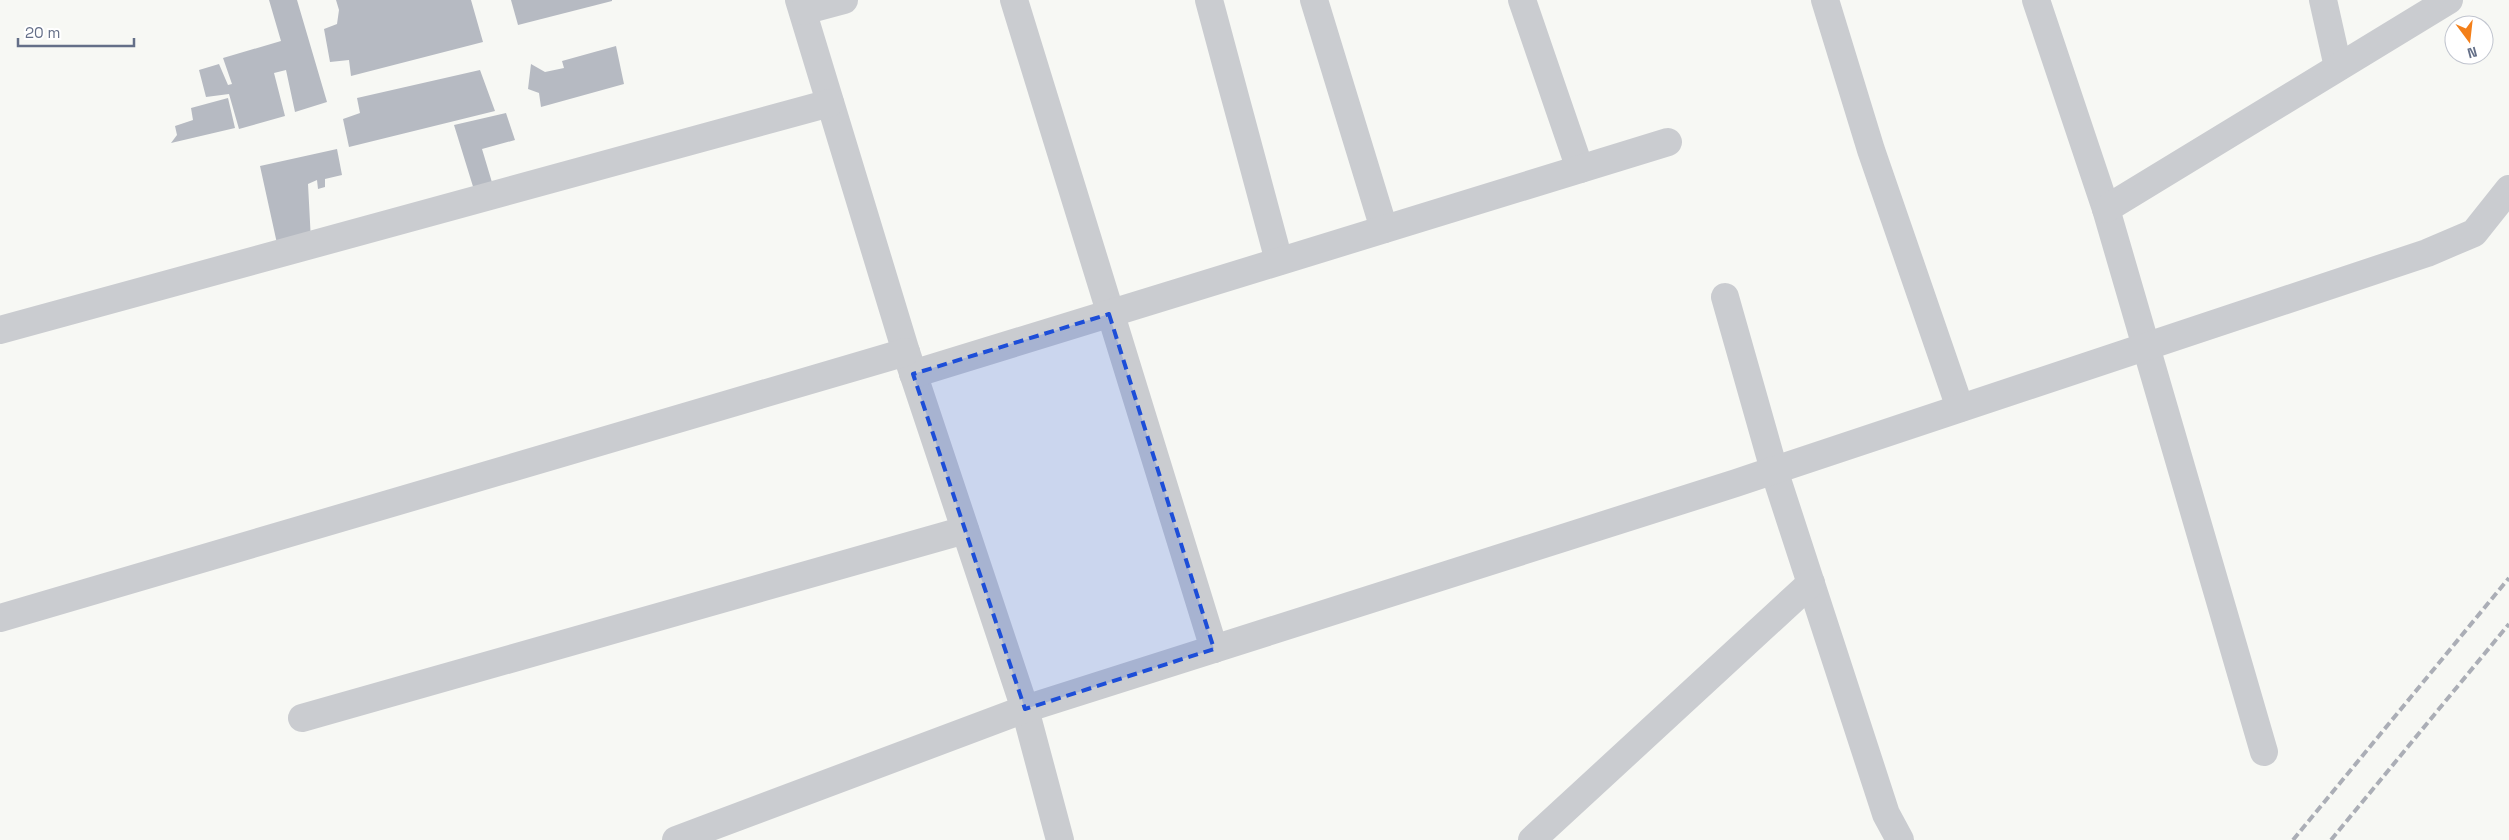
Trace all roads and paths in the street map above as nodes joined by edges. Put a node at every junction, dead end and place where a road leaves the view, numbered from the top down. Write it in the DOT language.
graph roads {
  1 [pos="844,0"];
  2 [pos="1014,0"];
  3 [pos="1209,0"];
  4 [pos="1314,0"];
  5 [pos="1522,0"];
  6 [pos="1825,0"];
  7 [pos="2036,0"];
  8 [pos="2323,0"];
  9 [pos="2449,0"];
  10 [pos="801,6"];
  11 [pos="2338,67"];
  12 [pos="830,103"];
  13 [pos="1668,142"];
  14 [pos="1580,168"];
  15 [pos="2509,189"];
  16 [pos="2106,209"];
  17 [pos="1384,229"];
  18 [pos="1279,261"];
  19 [pos="1725,297"];
  20 [pos="1109,314"];
  21 [pos="0,330"];
  22 [pos="2146,347"];
  23 [pos="909,363"];
  24 [pos="1960,408"];
  25 [pos="1774,470"];
  26 [pos="965,530"];
  27 [pos="1811,583"];
  28 [pos="0,618"];
  29 [pos="1214,649"];
  30 [pos="1025,709"];
  31 [pos="302,718"];
  32 [pos="2264,752"];
  33 [pos="676,840"];
  34 [pos="1060,840"];
  35 [pos="1532,840"];
  36 [pos="1900,840"];
  1 -- 10 [label="street"];
  2 -- 20 [label="street"];
  3 -- 18 [label="street"];
  4 -- 17 [label="street"];
  5 -- 14 [label="street"];
  6 -- 24 [label="street"];
  7 -- 16 [label="street"];
  8 -- 11 [label="street"];
  9 -- 11 [label="street"];
  10 -- 12 [label="street"];
  11 -- 16 [label="street"];
  12 -- 21 [label="street"];
  12 -- 23 [label="street"];
  13 -- 14 [label="street"];
  14 -- 17 [label="street"];
  15 -- 22 [label="street"];
  16 -- 22 [label="street"];
  17 -- 18 [label="street"];
  18 -- 20 [label="street"];
  19 -- 25 [label="street"];
  20 -- 23 [label="street"];
  20 -- 29 [label="street"];
  22 -- 24 [label="street"];
  22 -- 32 [label="street"];
  23 -- 26 [label="street"];
  23 -- 28 [label="street"];
  24 -- 25 [label="street"];
  25 -- 27 [label="street"];
  25 -- 29 [label="street"];
  26 -- 30 [label="street"];
  26 -- 31 [label="street"];
  27 -- 35 [label="street"];
  27 -- 36 [label="street"];
  29 -- 30 [label="street"];
  30 -- 33 [label="street"];
  30 -- 34 [label="street"];
}
